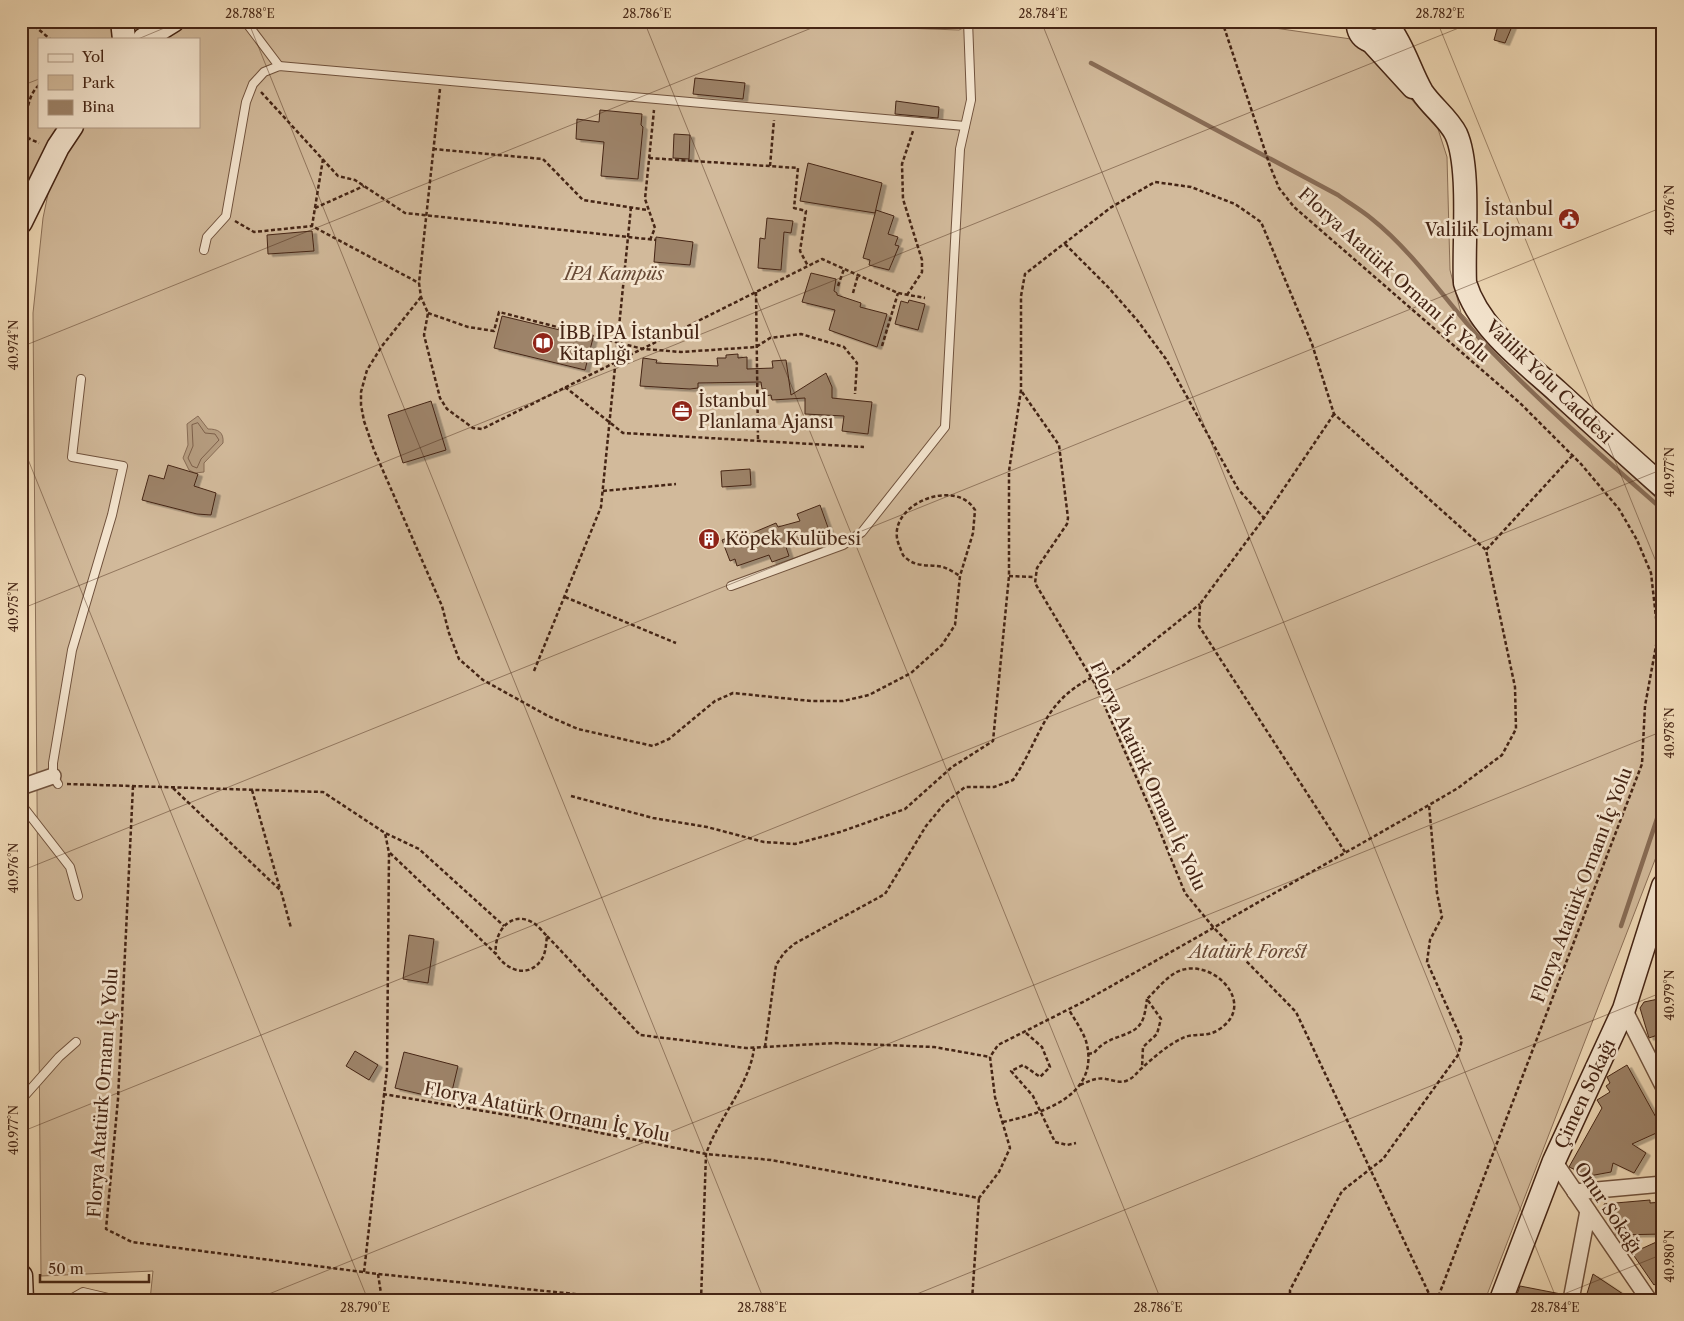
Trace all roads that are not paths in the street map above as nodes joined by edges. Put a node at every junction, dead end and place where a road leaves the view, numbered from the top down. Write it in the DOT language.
graph roads {
  1 [pos="122,21"];
  2 [pos="173,21"];
  3 [pos="244,21"];
  4 [pos="968,21"];
  5 [pos="1389,24"];
  6 [pos="1357,29"];
  7 [pos="124,38"];
  8 [pos="146,38"];
  9 [pos="279,66"];
  10 [pos="1423,92"];
  11 [pos="965,126"];
  12 [pos="71,128"];
  13 [pos="21,222"];
  14 [pos="204,250"];
  15 [pos="81,379"];
  16 [pos="1663,488"];
  17 [pos="731,586"];
  18 [pos="56,780"];
  19 [pos="21,787"];
  20 [pos="21,804"];
  21 [pos="1663,886"];
  22 [pos="78,896"];
  23 [pos="1624,1008"];
  24 [pos="76,1042"];
  25 [pos="1663,1086"];
  26 [pos="22,1099"];
  27 [pos="1554,1161"];
  28 [pos="1663,1184"];
  29 [pos="1575,1192"];
  30 [pos="1588,1210"];
  31 [pos="24,1269"];
  32 [pos="22,1300"];
  33 [pos="69,1300"];
  34 [pos="116,1300"];
  35 [pos="1501,1300"];
  36 [pos="1571,1300"];
  37 [pos="1649,1300"];
  1 -- 7 [label="main road"];
  2 -- 8 [label="main road"];
  3 -- 9 [label="lane"];
  4 -- 11 [label="lane"];
  5 -- 6 [label="main road"];
  5 -- 10 [label="main road"];
  6 -- 10 [label="main road"];
  9 -- 11 [label="lane"];
  9 -- 14 [label="lane"];
  10 -- 16 [label="main road, Valilik Yolu Caddesi"];
  11 -- 17 [label="lane"];
  12 -- 13 [label="main road"];
  15 -- 18 [label="lane"];
  18 -- 19 [label="street"];
  20 -- 22 [label="lane"];
  21 -- 23 [label="main road, Çimen Sokağı"];
  23 -- 25 [label="street"];
  23 -- 27 [label="main road, Çimen Sokağı"];
  24 -- 26 [label="lane"];
  27 -- 29 [label="street, Onur Sokağı"];
  27 -- 35 [label="main road, Çimen Sokağı"];
  28 -- 29 [label="street"];
  29 -- 30 [label="street, Onur Sokağı"];
  30 -- 36 [label="street"];
  30 -- 37 [label="street, Onur Sokağı"];
  31 -- 32 [label="main road"];
  33 -- 34 [label="lane"];
}
